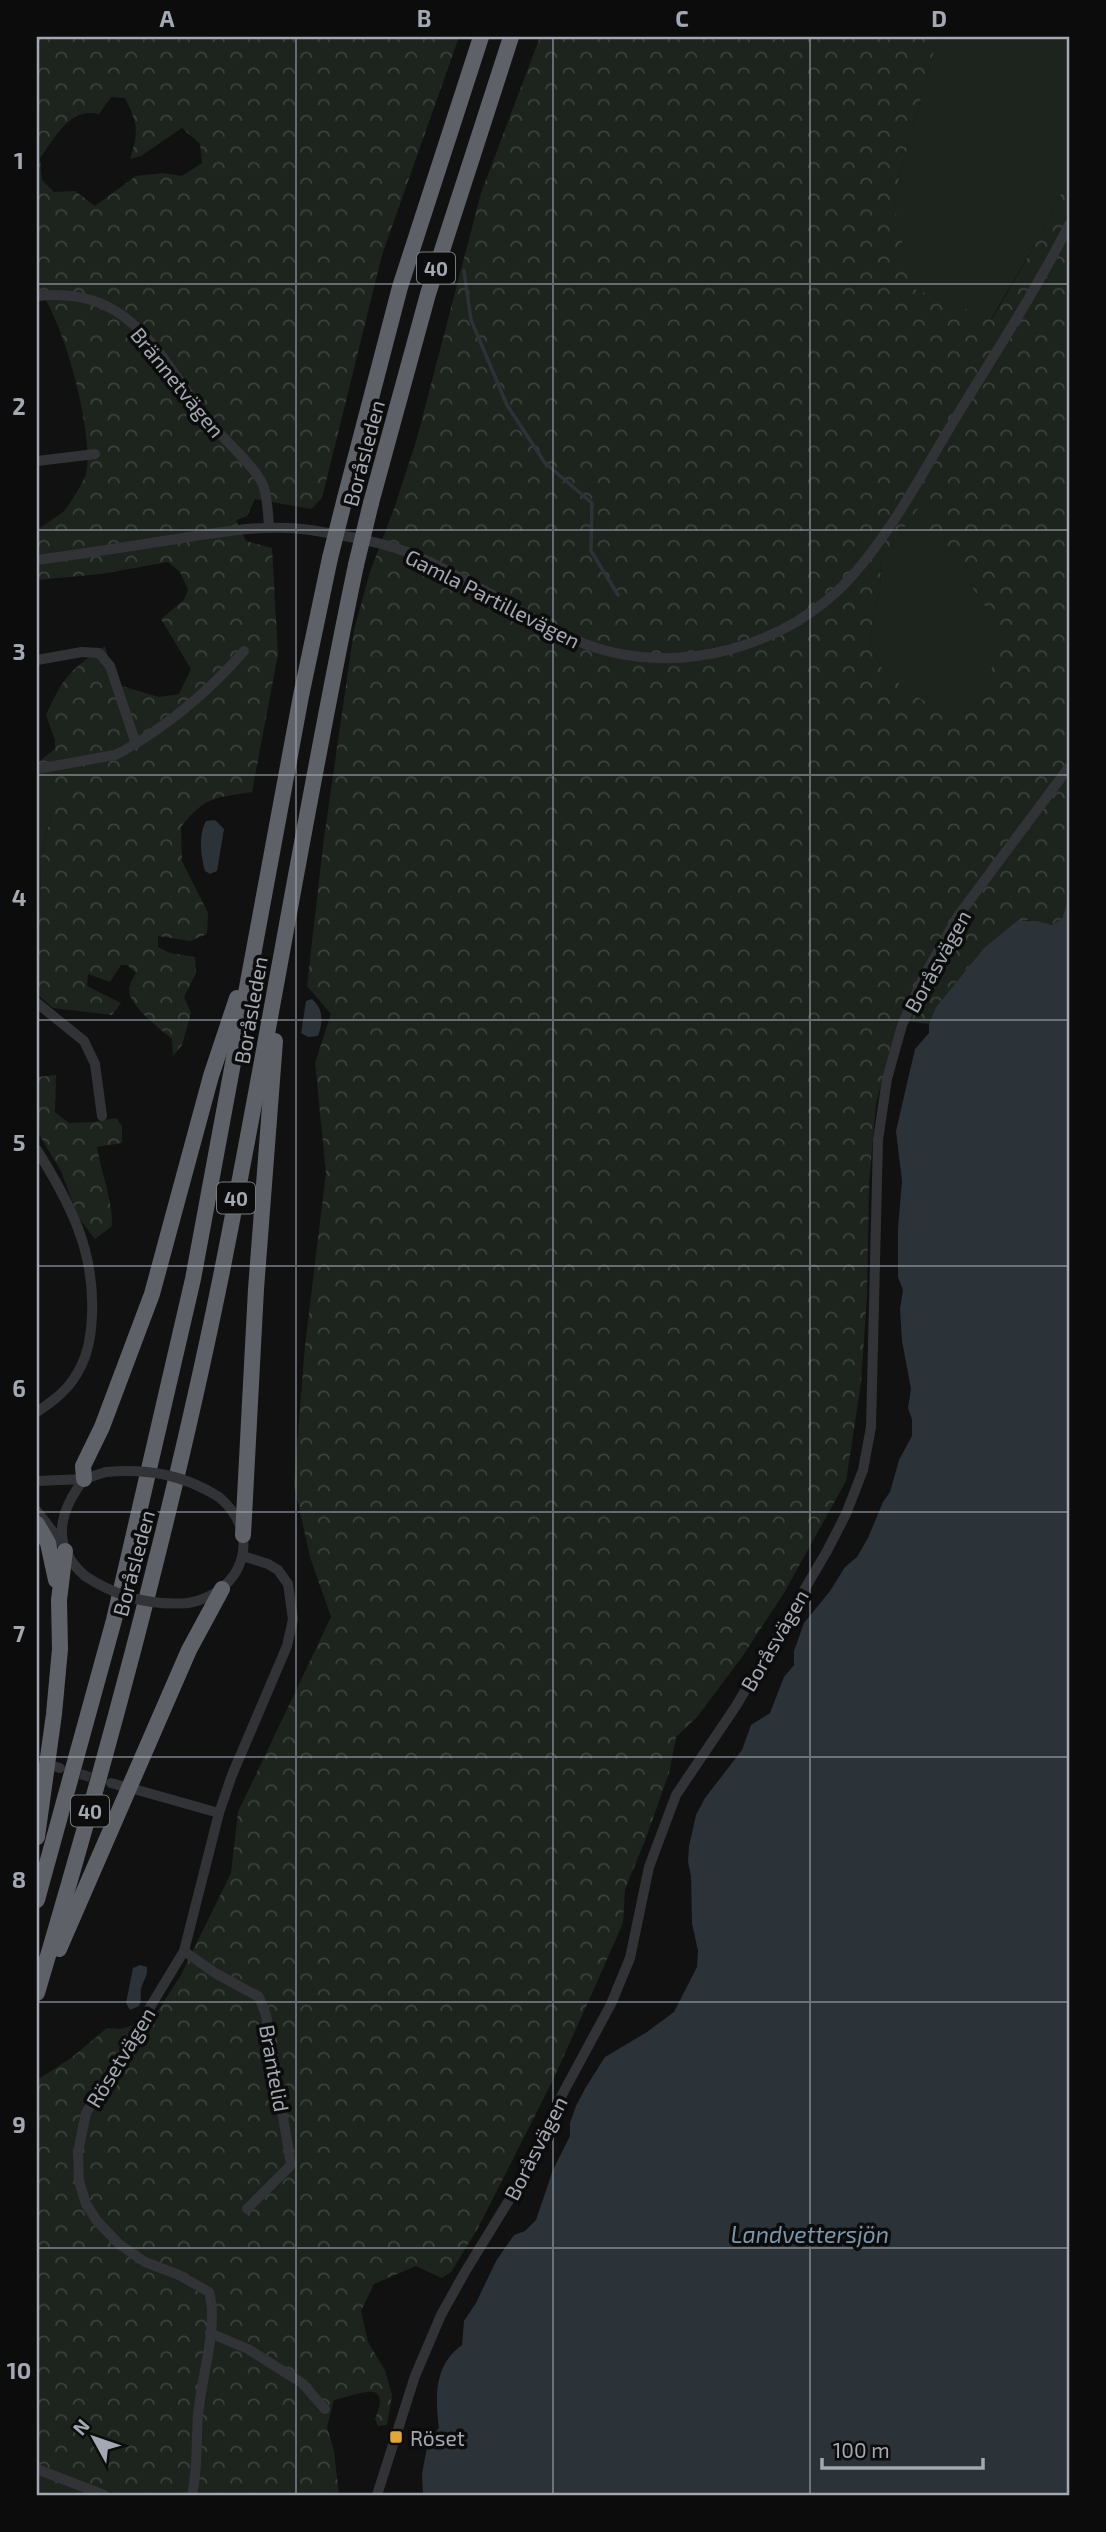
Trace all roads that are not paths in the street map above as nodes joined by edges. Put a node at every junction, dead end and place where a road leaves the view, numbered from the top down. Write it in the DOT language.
graph roads {
  1 [pos="481,37"];
  2 [pos="511,37"];
  3 [pos="1069,225"];
  4 [pos="37,296"];
  5 [pos="95,454"];
  6 [pos="37,461"];
  7 [pos="269,528"];
  8 [pos="37,560"];
  9 [pos="244,651"];
  10 [pos="37,660"];
  11 [pos="136,744"];
  12 [pos="1069,767"];
  13 [pos="37,769"];
  14 [pos="256,942"];
  15 [pos="283,950"];
  16 [pos="37,1003"];
  17 [pos="102,1116"];
  18 [pos="37,1150"];
  19 [pos="37,1412"];
  20 [pos="84,1479"];
  21 [pos="37,1481"];
  22 [pos="37,1511"];
  23 [pos="37,1524"];
  24 [pos="243,1535"];
  25 [pos="64,1549"];
  26 [pos="243,1556"];
  27 [pos="222,1589"];
  28 [pos="59,1600"];
  29 [pos="111,1783"];
  30 [pos="219,1813"];
  31 [pos="37,1836"];
  32 [pos="37,1900"];
  33 [pos="184,1951"];
  34 [pos="37,1993"];
  35 [pos="37,2000"];
  36 [pos="247,2209"];
  37 [pos="210,2333"];
  38 [pos="325,2409"];
  39 [pos="37,2469"];
  40 [pos="104,2495"];
  41 [pos="192,2495"];
  42 [pos="377,2495"];
  1 -- 14 [label="highway, Boråsleden / 40, bridge"];
  2 -- 15 [label="highway, Boråsleden / 40, bridge"];
  3 -- 7 [label="street, Gamla Partillevägen"];
  4 -- 7 [label="street, Brännetvägen"];
  5 -- 6 [label="street"];
  7 -- 8 [label="street, Gamla Partillevägen"];
  9 -- 11 [label="street"];
  10 -- 11 [label="street"];
  11 -- 13 [label="street"];
  12 -- 42 [label="street, Boråsvägen"];
  14 -- 20 [label="highway"];
  14 -- 32 [label="highway, Boråsleden / 40"];
  15 -- 24 [label="highway"];
  15 -- 34 [label="highway, Boråsleden / 40"];
  16 -- 17 [label="street"];
  18 -- 19 [label="street"];
  20 -- 21 [label="street"];
  20 -- 24 [label="street, bridge"];
  20 -- 25 [label="street"];
  22 -- 25 [label="street"];
  23 -- 28 [label="highway"];
  24 -- 26 [label="street"];
  25 -- 27 [label="street, bridge"];
  25 -- 28 [label="highway"];
  26 -- 27 [label="street"];
  26 -- 30 [label="street, Rösetvägen"];
  27 -- 35 [label="highway"];
  28 -- 31 [label="highway"];
  29 -- 30 [label="street"];
  30 -- 33 [label="street, Rösetvägen"];
  33 -- 36 [label="street, Brantelid"];
  33 -- 37 [label="street, Rösetvägen"];
  37 -- 38 [label="street"];
  37 -- 41 [label="street, Rösetvägen"];
  39 -- 40 [label="street"];
}
